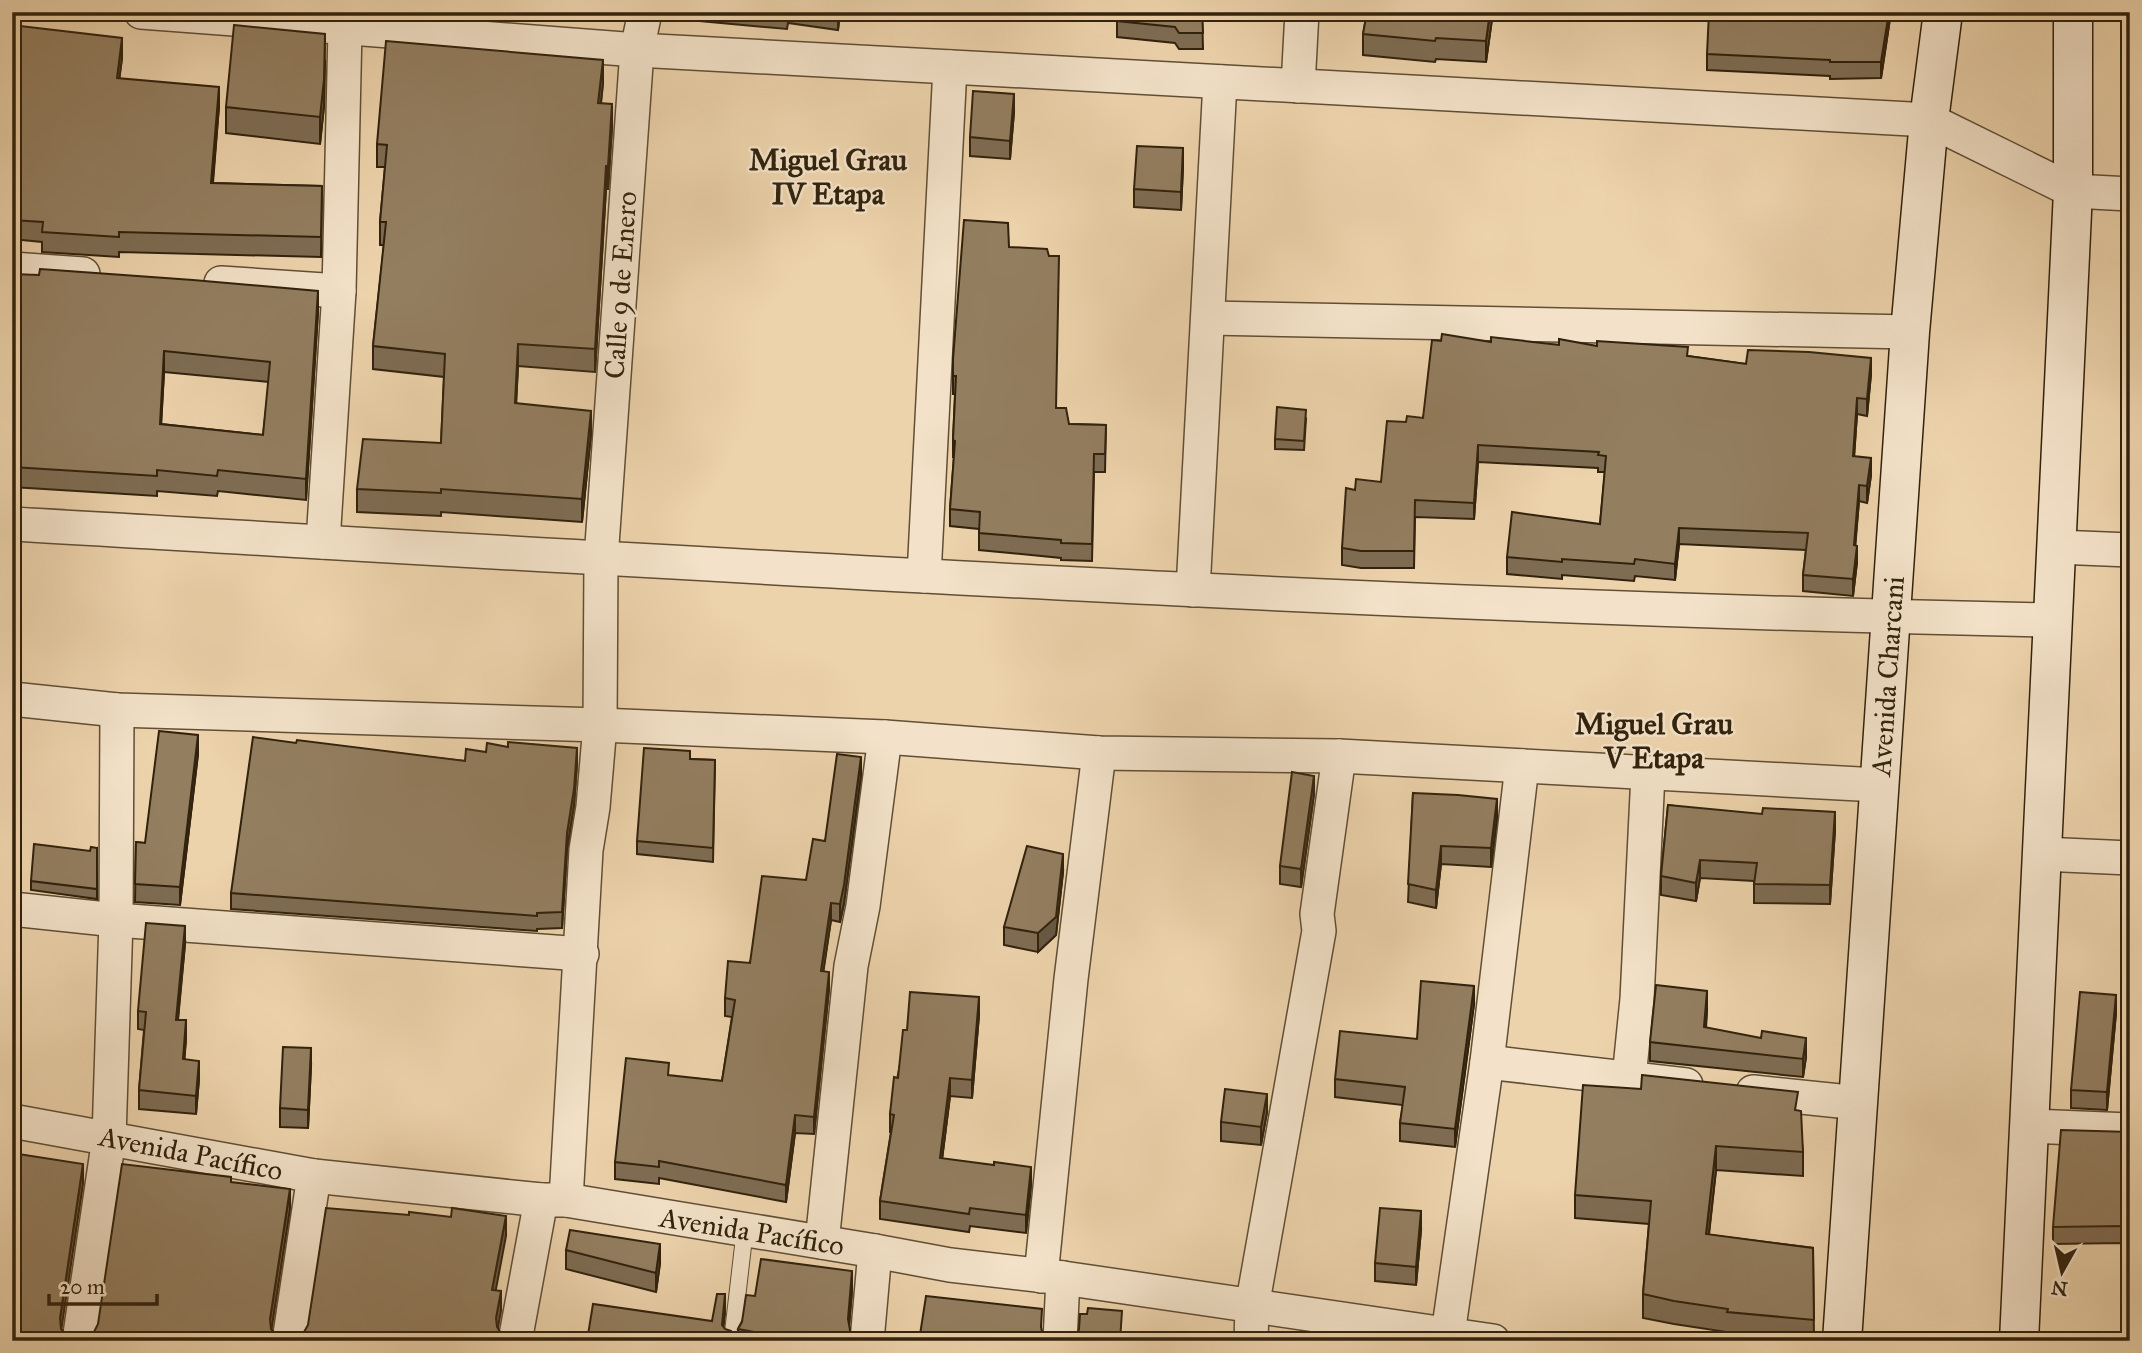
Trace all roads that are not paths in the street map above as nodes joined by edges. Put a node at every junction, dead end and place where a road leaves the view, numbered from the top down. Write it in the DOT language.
graph roads {
  1 [pos="141,12"];
  2 [pos="645,12"];
  3 [pos="1301,12"];
  4 [pos="1943,12"];
  5 [pos="2073,12"];
  6 [pos="345,29"];
  7 [pos="637,50"];
  8 [pos="950,67"];
  9 [pos="1220,82"];
  10 [pos="1298,86"];
  11 [pos="1929,120"];
  12 [pos="2073,191"];
  13 [pos="2130,194"];
  14 [pos="12,270"];
  15 [pos="108,276"];
  16 [pos="189,281"];
  17 [pos="339,291"];
  18 [pos="1208,318"];
  19 [pos="1910,332"];
  20 [pos="12,524"];
  21 [pos="323,542"];
  22 [pos="2057,547"];
  23 [pos="2130,551"];
  24 [pos="601,559"];
  25 [pos="924,576"];
  26 [pos="1193,590"];
  27 [pos="1892,617"];
  28 [pos="2053,620"];
  29 [pos="12,699"];
  30 [pos="117,710"];
  31 [pos="600,725"];
  32 [pos="885,737"];
  33 [pos="1099,753"];
  34 [pos="1339,756"];
  35 [pos="1522,766"];
  36 [pos="1648,774"];
  37 [pos="1878,785"];
  38 [pos="2042,854"];
  39 [pos="2130,858"];
  40 [pos="12,909"];
  41 [pos="116,920"];
  42 [pos="582,954"];
  43 [pos="1487,1062"];
  44 [pos="1629,1079"];
  45 [pos="1859,1103"];
  46 [pos="12,1121"];
  47 [pos="2029,1125"];
  48 [pos="2130,1130"];
  49 [pos="109,1138"];
  50 [pos="314,1176"];
  51 [pos="554,1200"];
  52 [pos="745,1229"];
  53 [pos="822,1242"];
  54 [pos="875,1251"];
  55 [pos="1052,1277"];
  56 [pos="1252,1307"];
  57 [pos="1447,1338"];
  58 [pos="79,1341"];
  59 [pos="289,1341"];
  60 [pos="515,1341"];
  61 [pos="732,1341"];
  62 [pos="867,1341"];
  63 [pos="1060,1341"];
  64 [pos="1251,1341"];
  65 [pos="1493,1341"];
  66 [pos="1842,1341"];
  67 [pos="2019,1341"];
  1 -- 6 [label="street"];
  2 -- 7 [label="street, Calle 9 de Enero"];
  3 -- 10 [label="street"];
  4 -- 11 [label="street, Avenida Charcani"];
  5 -- 12 [label="street"];
  6 -- 7 [label="street"];
  6 -- 17 [label="street"];
  7 -- 8 [label="street"];
  7 -- 24 [label="street, Calle 9 de Enero"];
  8 -- 9 [label="street"];
  8 -- 25 [label="street"];
  9 -- 10 [label="street"];
  9 -- 18 [label="street"];
  10 -- 11 [label="street"];
  11 -- 12 [label="street"];
  11 -- 19 [label="street, Avenida Charcani"];
  12 -- 13 [label="street"];
  12 -- 22 [label="street"];
  14 -- 15 [label="street"];
  16 -- 17 [label="street"];
  17 -- 21 [label="street"];
  18 -- 19 [label="street"];
  18 -- 26 [label="street"];
  19 -- 27 [label="street, Avenida Charcani"];
  20 -- 21 [label="street"];
  21 -- 24 [label="street"];
  22 -- 23 [label="street"];
  22 -- 28 [label="street"];
  24 -- 25 [label="street"];
  24 -- 31 [label="street, Calle 9 de Enero"];
  25 -- 26 [label="street"];
  26 -- 27 [label="street"];
  27 -- 28 [label="street"];
  27 -- 37 [label="street, Avenida Charcani"];
  28 -- 38 [label="street"];
  29 -- 30 [label="street"];
  30 -- 31 [label="street"];
  30 -- 41 [label="street"];
  31 -- 32 [label="street"];
  31 -- 42 [label="street, Calle 9 de Enero"];
  32 -- 33 [label="street"];
  32 -- 53 [label="street"];
  33 -- 34 [label="street"];
  33 -- 55 [label="street"];
  34 -- 35 [label="street"];
  34 -- 56 [label="street"];
  35 -- 36 [label="street"];
  35 -- 43 [label="street"];
  36 -- 37 [label="street"];
  36 -- 44 [label="street"];
  37 -- 45 [label="street, Avenida Charcani"];
  38 -- 39 [label="street"];
  38 -- 47 [label="street"];
  40 -- 41 [label="street"];
  41 -- 42 [label="street"];
  41 -- 49 [label="street"];
  42 -- 51 [label="street, Calle 9 de Enero"];
  43 -- 44 [label="street"];
  43 -- 57 [label="street"];
  44 -- 45 [label="street"];
  45 -- 66 [label="street, Avenida Charcani"];
  46 -- 49 [label="street, Avenida Pacífico"];
  47 -- 48 [label="street"];
  47 -- 67 [label="street"];
  49 -- 50 [label="street, Avenida Pacífico"];
  49 -- 58 [label="street"];
  50 -- 51 [label="street, Avenida Pacífico"];
  50 -- 59 [label="street"];
  51 -- 52 [label="street, Avenida Pacífico"];
  51 -- 60 [label="street, Calle 9 de Enero"];
  52 -- 53 [label="street, Avenida Pacífico"];
  52 -- 61 [label="lane"];
  53 -- 54 [label="street, Avenida Pacífico"];
  54 -- 55 [label="street, Avenida Pacífico"];
  54 -- 62 [label="street"];
  55 -- 56 [label="street, Avenida Pacífico"];
  55 -- 63 [label="street"];
  56 -- 57 [label="street, Avenida Pacífico"];
  56 -- 64 [label="street"];
  57 -- 65 [label="street, Avenida Pacífico"];
}
